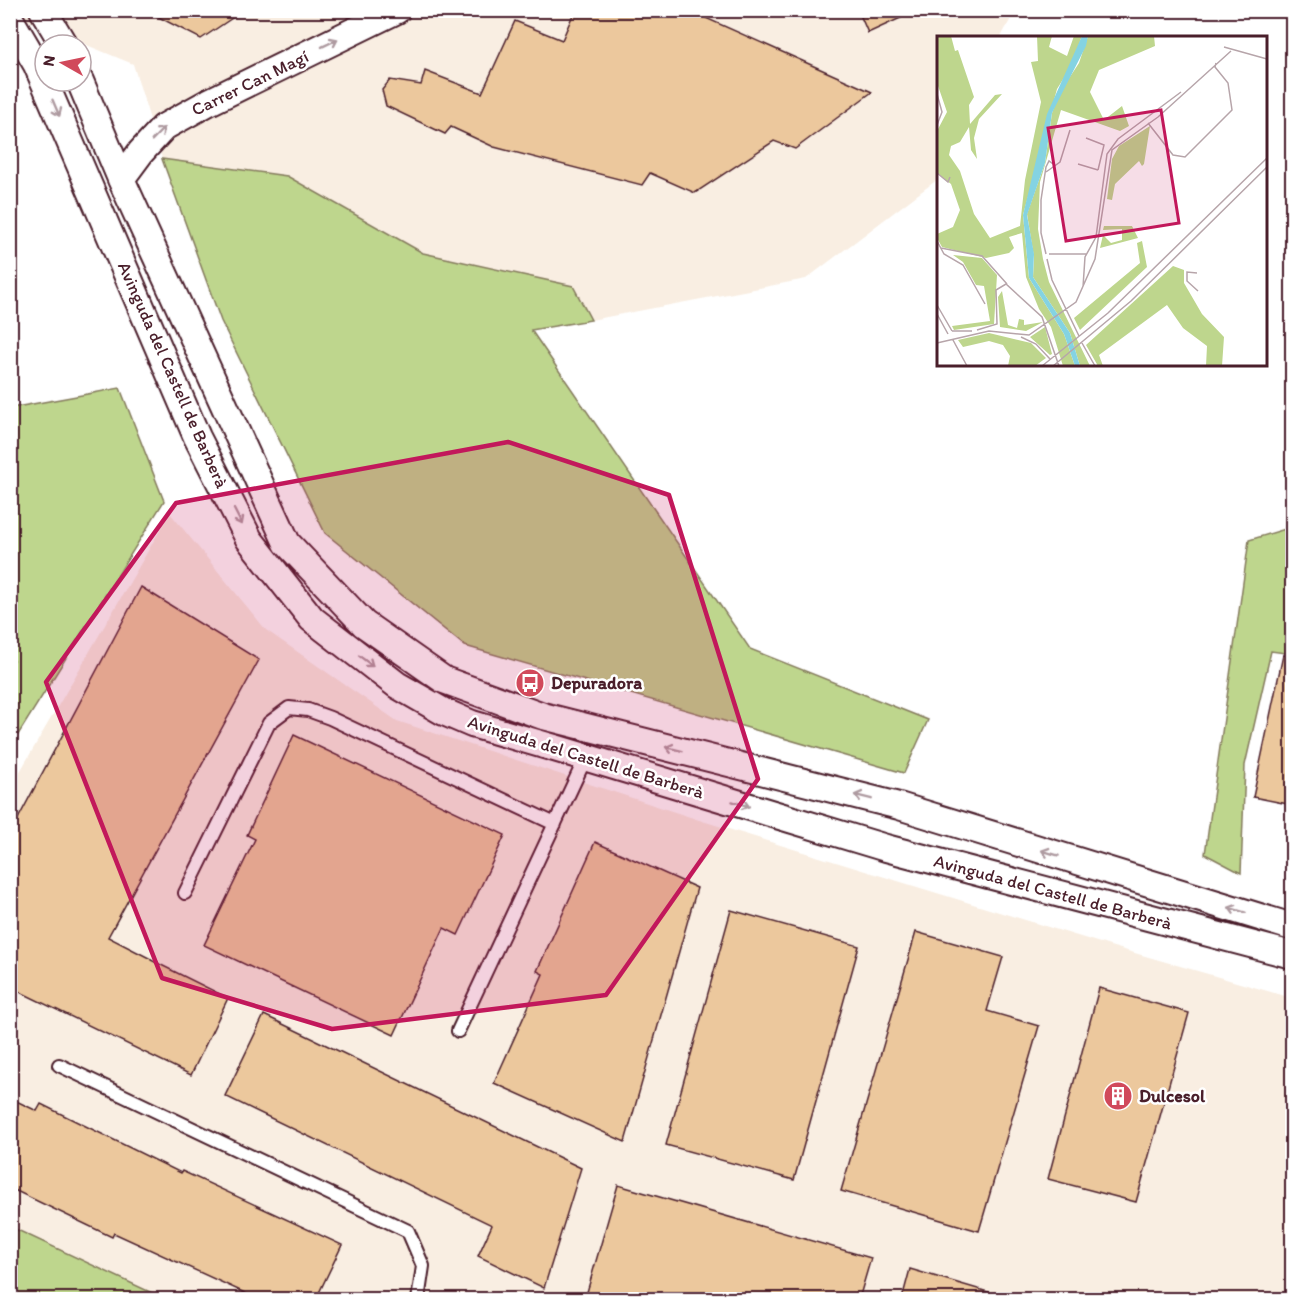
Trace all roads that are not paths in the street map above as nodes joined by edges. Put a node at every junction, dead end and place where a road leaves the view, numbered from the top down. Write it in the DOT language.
graph roads {
  1 [pos="43,10"];
  2 [pos="397,10"];
  3 [pos="10,19"];
  4 [pos="57,33"];
  5 [pos="85,93"];
  6 [pos="121,179"];
  7 [pos="586,757"];
  8 [pos="555,824"];
  9 [pos="185,893"];
  10 [pos="1293,927"];
  11 [pos="1293,955"];
  12 [pos="458,1031"];
  13 [pos="59,1065"];
  14 [pos="418,1299"];
  1 -- 4 [label="street"];
  6 -- 2 [label="street, Carrer Can Magí, one-way"];
  3 -- 7 [label="street, Avinguda del Castell de Barberà, one-way"];
  5 -- 6 [label="street, Avinguda del Castell de Barberà"];
  10 -- 6 [label="street, Avinguda del Castell de Barberà, one-way"];
  7 -- 8 [label="lane"];
  7 -- 11 [label="street, Avinguda del Castell de Barberà, one-way"];
  8 -- 9 [label="lane"];
  8 -- 12 [label="lane"];
  13 -- 14 [label="lane"];
}
